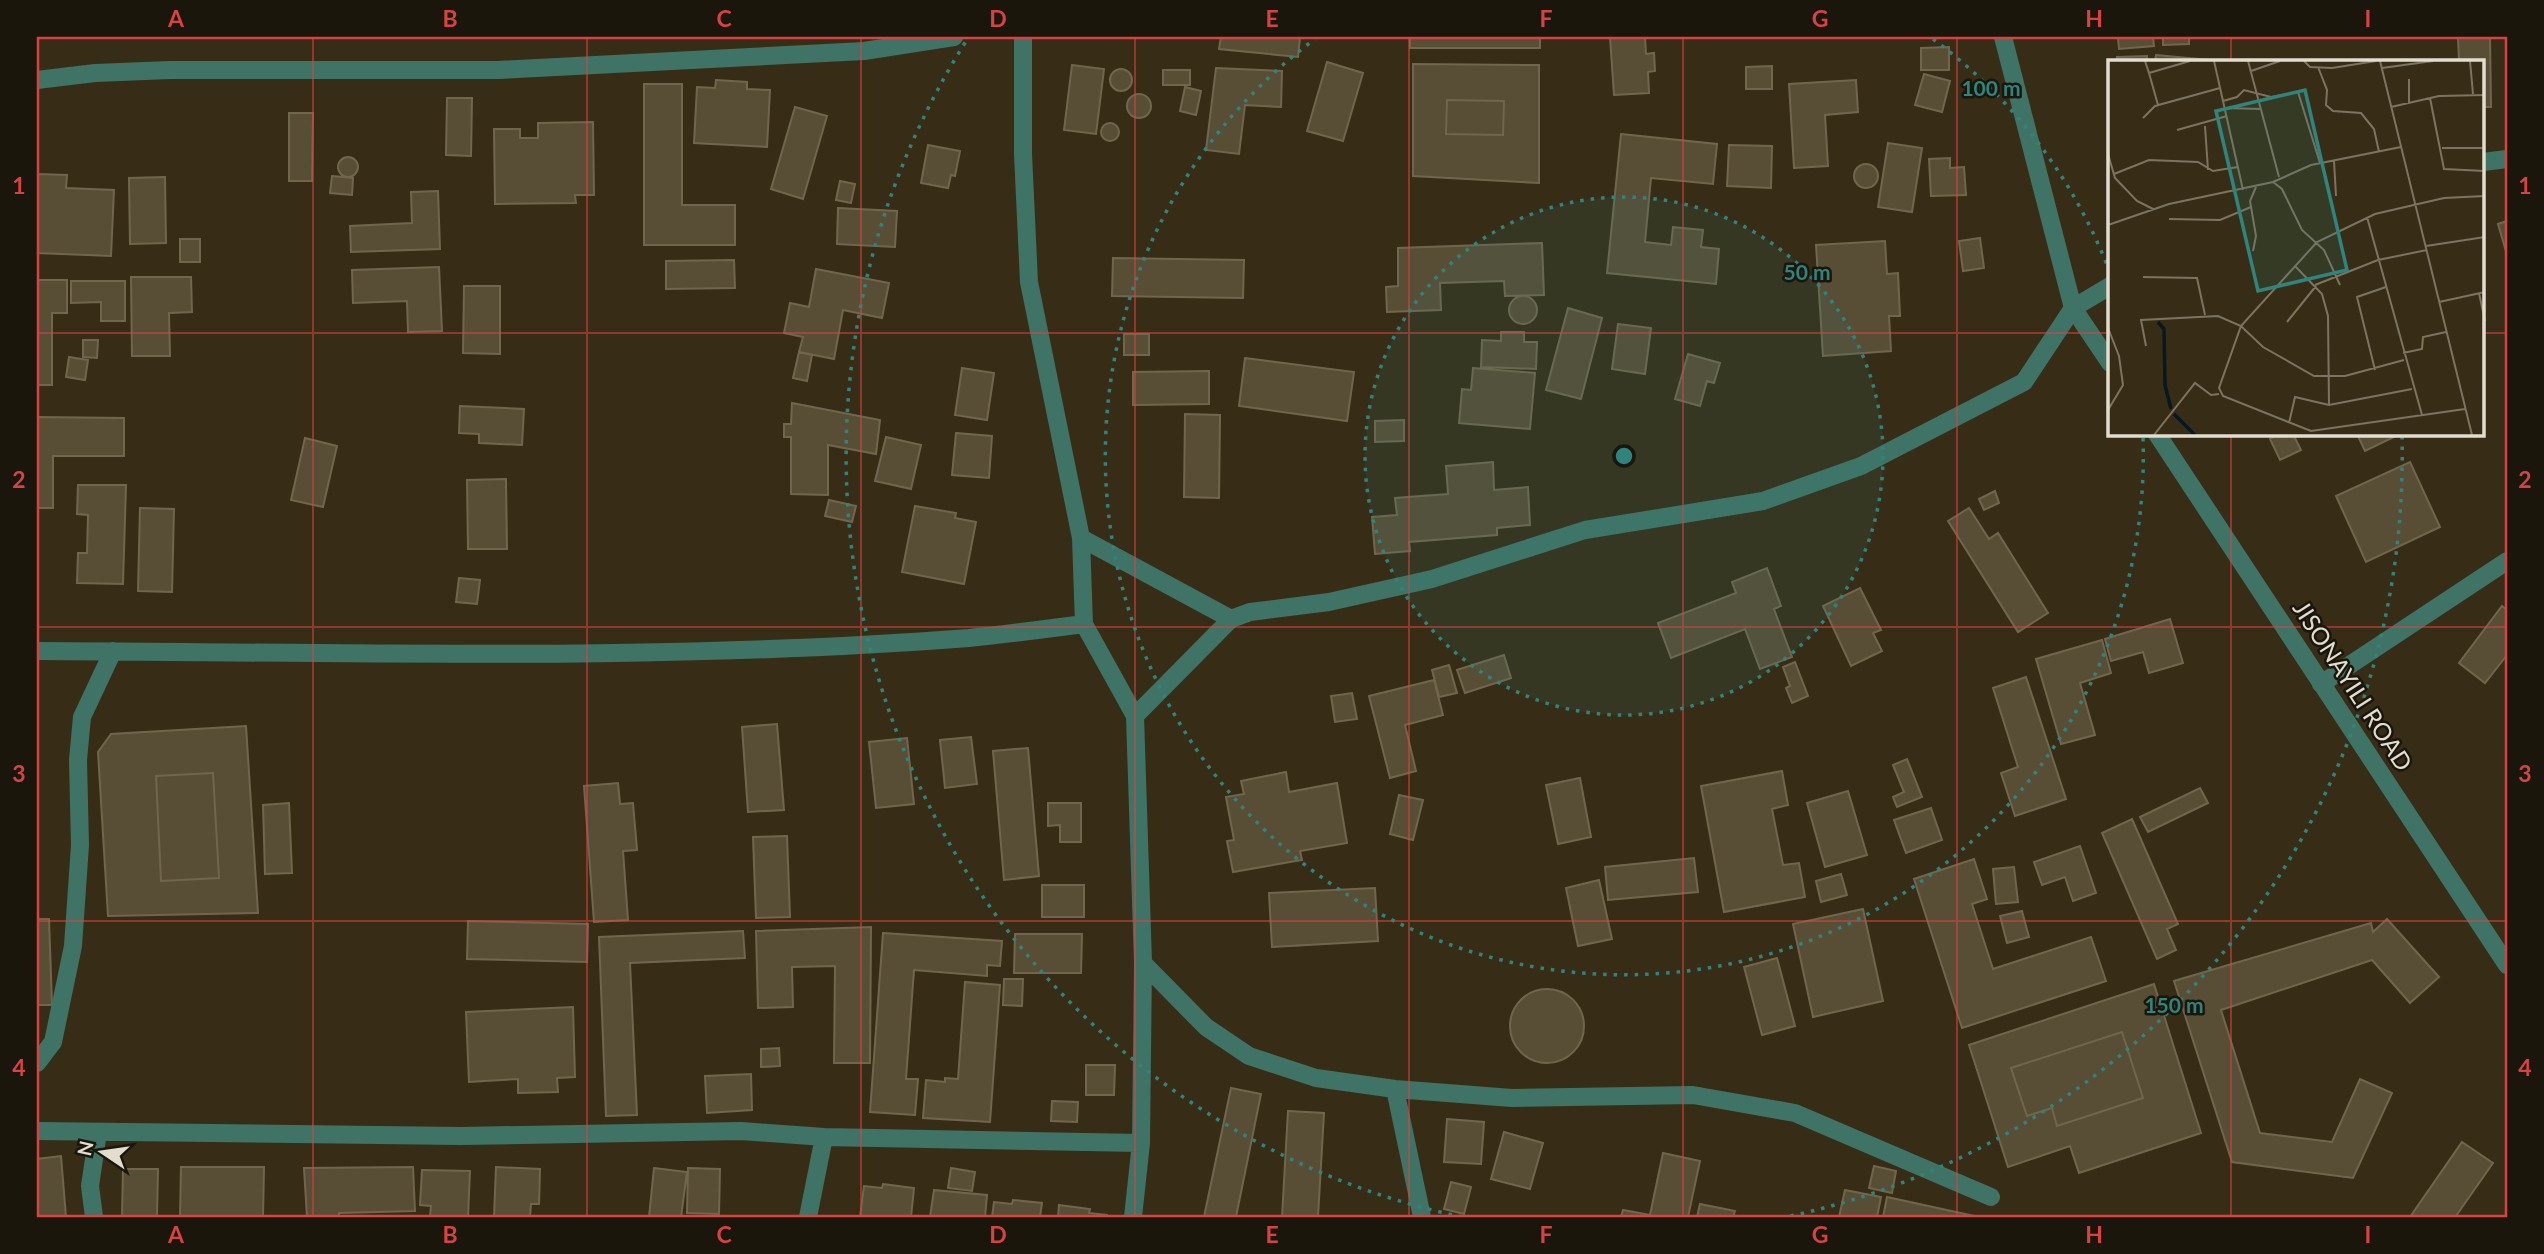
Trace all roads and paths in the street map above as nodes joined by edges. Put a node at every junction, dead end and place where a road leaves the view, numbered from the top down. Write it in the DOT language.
graph roads {
  1 [pos="954,37"];
  2 [pos="1023,37"];
  3 [pos="2003,37"];
  4 [pos="37,80"];
  5 [pos="2507,159"];
  6 [pos="2484,162"];
  7 [pos="2108,287"];
  8 [pos="2073,308"];
  9 [pos="2108,360"];
  10 [pos="2158,436"];
  11 [pos="1081,538"];
  12 [pos="2507,561"];
  13 [pos="1231,620"];
  14 [pos="1084,624"];
  15 [pos="37,651"];
  16 [pos="113,651"];
  17 [pos="2321,684"];
  18 [pos="1135,716"];
  19 [pos="1143,963"];
  20 [pos="2507,965"];
  21 [pos="37,1063"];
  22 [pos="1395,1089"];
  23 [pos="37,1131"];
  24 [pos="98,1132"];
  25 [pos="824,1137"];
  26 [pos="1141,1143"];
  27 [pos="1991,1197"];
  28 [pos="94,1217"];
  29 [pos="808,1217"];
  30 [pos="1133,1217"];
  31 [pos="1422,1217"];
  1 -- 4 [label="street"];
  2 -- 11 [label="street"];
  3 -- 8 [label="street"];
  5 -- 6 [label="street"];
  7 -- 8 [label="street"];
  8 -- 9 [label="street"];
  8 -- 13 [label="street"];
  10 -- 17 [label="street, JISONAYILI ROAD"];
  11 -- 13 [label="street"];
  11 -- 14 [label="street"];
  12 -- 17 [label="street"];
  13 -- 18 [label="street"];
  14 -- 16 [label="street"];
  14 -- 18 [label="street"];
  15 -- 16 [label="street"];
  16 -- 21 [label="street"];
  17 -- 20 [label="street, JISONAYILI ROAD"];
  18 -- 19 [label="street"];
  19 -- 22 [label="street"];
  19 -- 26 [label="street"];
  22 -- 27 [label="street"];
  22 -- 31 [label="street"];
  23 -- 24 [label="street"];
  24 -- 25 [label="street"];
  24 -- 28 [label="street"];
  25 -- 26 [label="street"];
  25 -- 29 [label="street"];
  26 -- 30 [label="street"];
}
